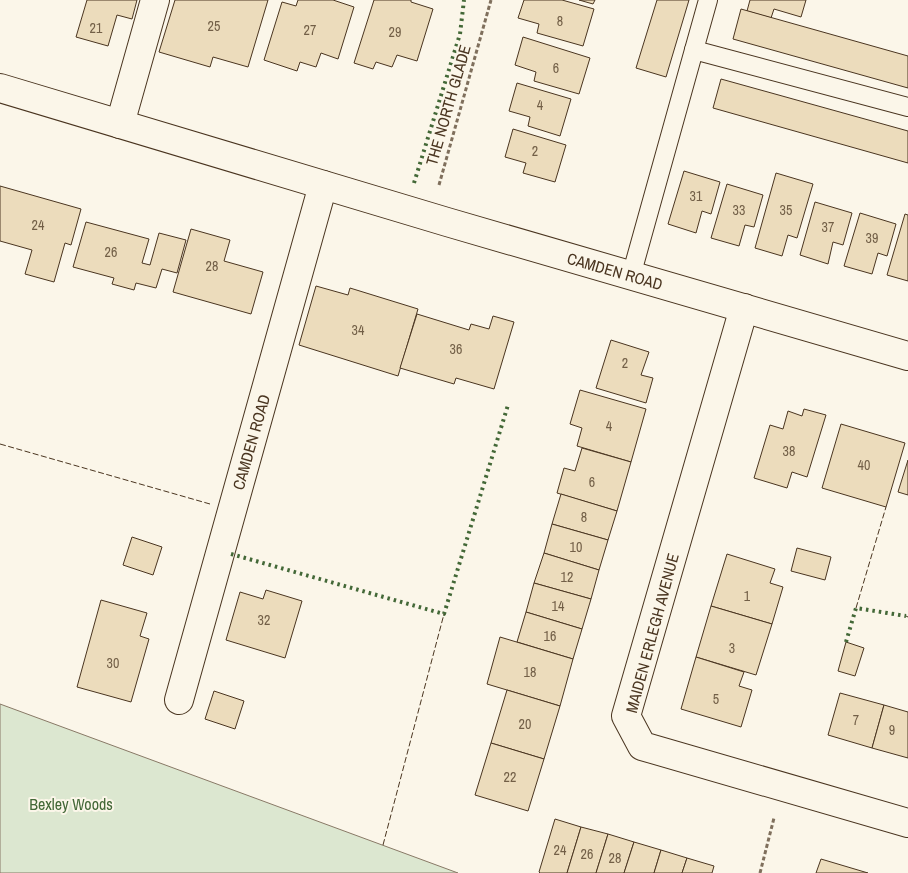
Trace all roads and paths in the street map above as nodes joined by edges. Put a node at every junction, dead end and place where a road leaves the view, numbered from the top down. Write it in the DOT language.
graph roads {
  1 [pos="155,0"];
  2 [pos="491,0"];
  3 [pos="708,0"];
  4 [pos="694,50"];
  5 [pos="0,88"];
  6 [pos="908,107"];
  7 [pos="120,124"];
  8 [pos="323,185"];
  9 [pos="430,217"];
  10 [pos="631,276"];
  11 [pos="744,308"];
  12 [pos="908,356"];
  13 [pos="179,700"];
  14 [pos="782,787"];
  15 [pos="908,823"];
  16 [pos="760,873"];
  1 -- 7 [label="street"];
  2 -- 9 [label="path, THE NORTH GLADE"];
  3 -- 4 [label="lane"];
  4 -- 6 [label="lane"];
  4 -- 10 [label="lane"];
  5 -- 7 [label="street, CAMDEN ROAD"];
  7 -- 8 [label="street, CAMDEN ROAD"];
  8 -- 9 [label="street, CAMDEN ROAD"];
  8 -- 13 [label="street, CAMDEN ROAD"];
  9 -- 10 [label="street, CAMDEN ROAD"];
  10 -- 11 [label="street, CAMDEN ROAD"];
  11 -- 12 [label="street, CAMDEN ROAD"];
  11 -- 14 [label="street, MAIDEN ERLEGH AVENUE"];
  14 -- 15 [label="street, MAIDEN ERLEGH AVENUE"];
  14 -- 16 [label="path"];
}
